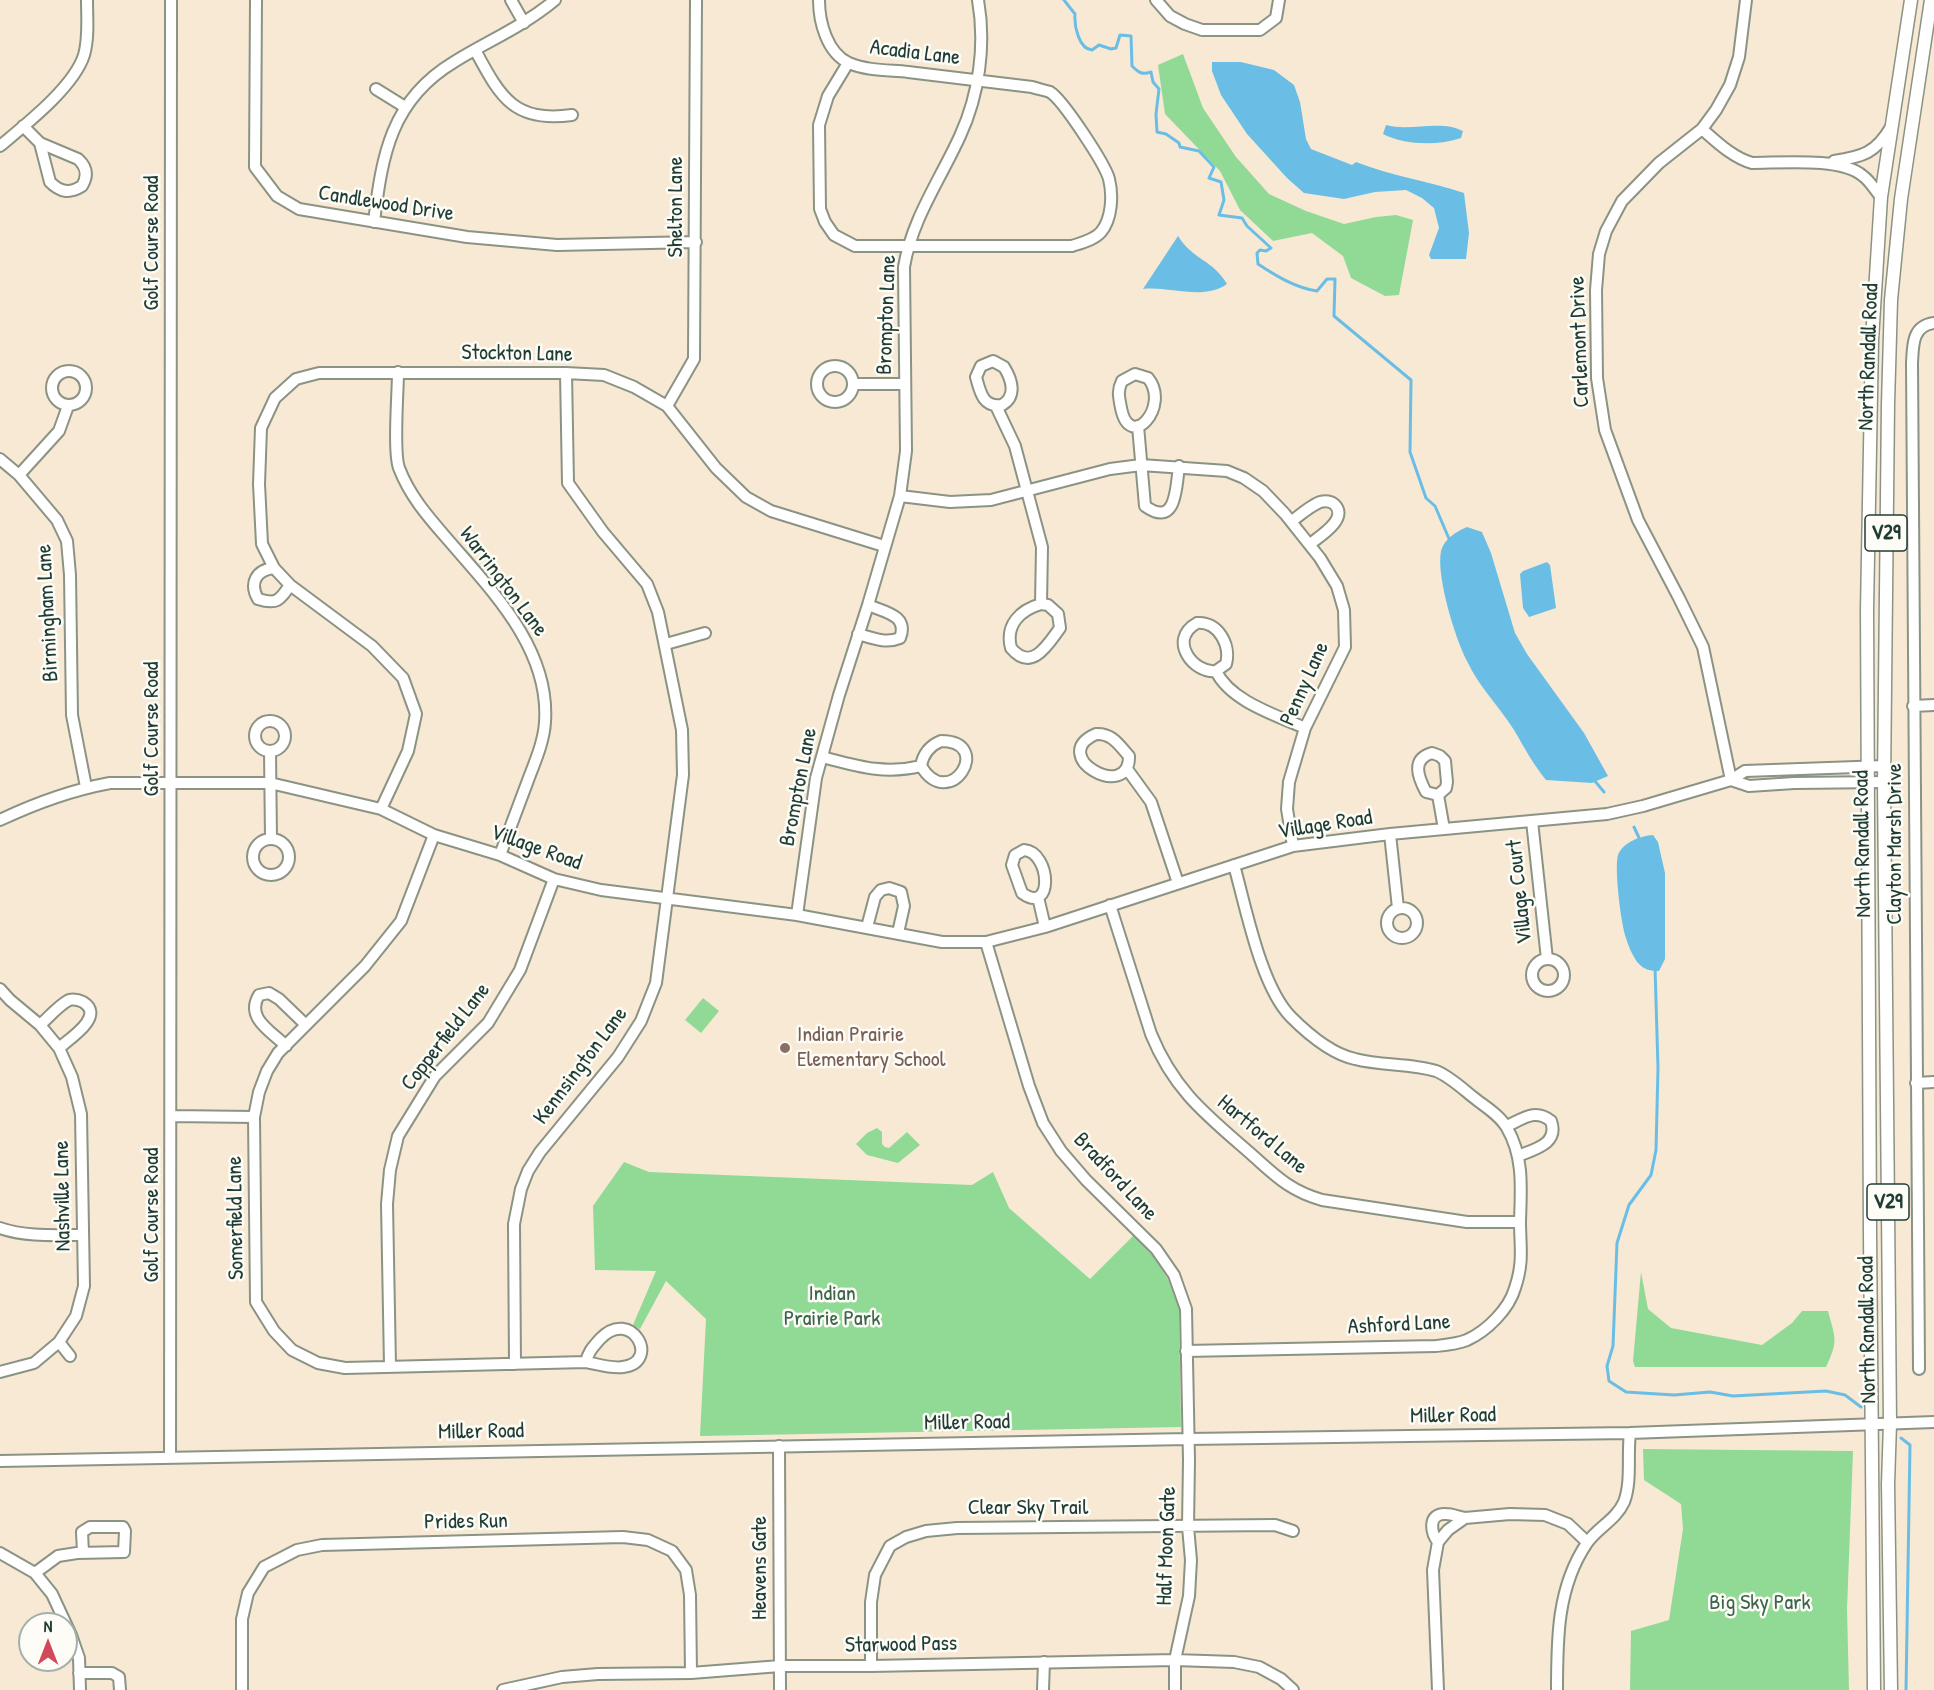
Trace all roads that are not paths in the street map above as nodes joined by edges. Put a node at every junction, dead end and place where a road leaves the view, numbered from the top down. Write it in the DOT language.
graph roads {
  1 [pos="87,0"];
  2 [pos="171,0"];
  3 [pos="256,0"];
  4 [pos="511,0"];
  5 [pos="555,0"];
  6 [pos="696,0"];
  7 [pos="819,0"];
  8 [pos="978,0"];
  9 [pos="1156,0"];
  10 [pos="1279,0"];
  11 [pos="1746,0"];
  12 [pos="1911,0"];
  13 [pos="1931,0"];
  14 [pos="524,22"];
  15 [pos="474,50"];
  16 [pos="848,63"];
  17 [pos="978,81"];
  18 [pos="376,89"];
  19 [pos="405,107"];
  20 [pos="572,115"];
  21 [pos="1892,125"];
  22 [pos="23,126"];
  23 [pos="1702,129"];
  24 [pos="40,143"];
  25 [pos="0,146"];
  26 [pos="1818,163"];
  27 [pos="1881,197"];
  28 [pos="374,222"];
  29 [pos="696,242"];
  30 [pos="908,246"];
  31 [pos="1930,324"];
  32 [pos="398,372"];
  33 [pos="566,373"];
  34 [pos="854,384"];
  35 [pos="904,384"];
  36 [pos="68,406"];
  37 [pos="667,406"];
  38 [pos="996,406"];
  39 [pos="1138,426"];
  40 [pos="0,459"];
  41 [pos="1141,465"];
  42 [pos="1179,466"];
  43 [pos="19,475"];
  44 [pos="1026,491"];
  45 [pos="900,496"];
  46 [pos="1292,521"];
  47 [pos="1310,544"];
  48 [pos="884,546"];
  49 [pos="274,568"];
  50 [pos="290,585"];
  51 [pos="1041,604"];
  52 [pos="868,605"];
  53 [pos="705,633"];
  54 [pos="858,634"];
  55 [pos="666,644"];
  56 [pos="1216,671"];
  57 [pos="1934,705"];
  58 [pos="1914,706"];
  59 [pos="1305,728"];
  60 [pos="270,751"];
  61 [pos="822,757"];
  62 [pos="921,766"];
  63 [pos="1868,766"];
  64 [pos="1884,766"];
  65 [pos="1126,769"];
  66 [pos="1731,780"];
  67 [pos="1868,782"];
  68 [pos="1884,782"];
  69 [pos="171,783"];
  70 [pos="270,783"];
  71 [pos="86,787"];
  72 [pos="1438,795"];
  73 [pos="381,809"];
  74 [pos="0,820"];
  75 [pos="1532,821"];
  76 [pos="1444,829"];
  77 [pos="1390,834"];
  78 [pos="434,835"];
  79 [pos="271,839"];
  80 [pos="1293,846"];
  81 [pos="500,855"];
  82 [pos="1234,866"];
  83 [pos="554,879"];
  84 [pos="1178,883"];
  85 [pos="1038,897"];
  86 [pos="668,898"];
  87 [pos="1110,905"];
  88 [pos="1398,908"];
  89 [pos="797,915"];
  90 [pos="867,927"];
  91 [pos="1045,927"];
  92 [pos="898,933"];
  93 [pos="986,942"];
  94 [pos="1547,959"];
  95 [pos="0,989"];
  96 [pos="40,1025"];
  97 [pos="306,1025"];
  98 [pos="286,1046"];
  99 [pos="59,1048"];
  100 [pos="1934,1082"];
  101 [pos="1916,1083"];
  102 [pos="171,1116"];
  103 [pos="254,1117"];
  104 [pos="1506,1126"];
  105 [pos="1518,1156"];
  106 [pos="1520,1222"];
  107 [pos="0,1228"];
  108 [pos="83,1235"];
  109 [pos="59,1342"];
  110 [pos="1186,1351"];
  111 [pos="70,1356"];
  112 [pos="586,1362"];
  113 [pos="515,1364"];
  114 [pos="390,1366"];
  115 [pos="1919,1370"];
  116 [pos="0,1372"];
  117 [pos="1934,1422"];
  118 [pos="1890,1423"];
  119 [pos="1873,1424"];
  120 [pos="1630,1433"];
  121 [pos="1188,1439"];
  122 [pos="779,1446"];
  123 [pos="170,1458"];
  124 [pos="0,1461"];
  125 [pos="1465,1518"];
  126 [pos="1188,1527"];
  127 [pos="1293,1531"];
  128 [pos="1438,1542"];
  129 [pos="1587,1542"];
  130 [pos="0,1553"];
  131 [pos="83,1553"];
  132 [pos="35,1573"];
  133 [pos="1175,1660"];
  134 [pos="1044,1662"];
  135 [pos="780,1666"];
  136 [pos="871,1666"];
  137 [pos="79,1673"];
  138 [pos="691,1673"];
  139 [pos="80,1690"];
  140 [pos="120,1690"];
  141 [pos="242,1690"];
  142 [pos="503,1690"];
  143 [pos="780,1690"];
  144 [pos="1043,1690"];
  145 [pos="1175,1690"];
  146 [pos="1293,1690"];
  147 [pos="1438,1690"];
  148 [pos="1557,1690"];
  149 [pos="1874,1690"];
  150 [pos="1891,1690"];
  1 -- 22 [label="street"];
  2 -- 69 [label="street, Golf Course Road"];
  3 -- 28 [label="street, Candlewood Drive"];
  4 -- 14 [label="street"];
  5 -- 14 [label="street"];
  6 -- 29 [label="street, Shelton Lane"];
  7 -- 16 [label="street, Acadia Lane"];
  8 -- 17 [label="street, Brompton Lane"];
  9 -- 10 [label="street"];
  11 -- 23 [label="street, Carlemont Drive"];
  12 -- 21 [label="main road, North Randall Road / V29"];
  13 -- 64 [label="main road, North Randall Road / V29"];
  14 -- 15 [label="street"];
  15 -- 19 [label="street"];
  15 -- 20 [label="street"];
  16 -- 17 [label="street, Acadia Lane"];
  16 -- 30 [label="street, Acadia Lane"];
  17 -- 30 [label="street, Brompton Lane"];
  17 -- 30 [label="street, Acadia Lane"];
  18 -- 19 [label="street"];
  19 -- 28 [label="street"];
  21 -- 26 [label="street"];
  21 -- 27 [label="main road, North Randall Road / V29"];
  22 -- 24 [label="street"];
  22 -- 25 [label="street"];
  23 -- 26 [label="street"];
  23 -- 66 [label="street, Carlemont Drive"];
  24 -- 24 [label="street"];
  26 -- 27 [label="street"];
  27 -- 63 [label="main road, North Randall Road / V29"];
  28 -- 29 [label="street, Candlewood Drive"];
  29 -- 37 [label="street, Shelton Lane"];
  30 -- 35 [label="street, Brompton Lane"];
  31 -- 58 [label="street, Clayton Marsh Drive"];
  32 -- 33 [label="street, Stockton Lane"];
  32 -- 49 [label="street, Stockton Lane"];
  32 -- 81 [label="street, Warrington Lane"];
  33 -- 37 [label="street, Stockton Lane"];
  33 -- 55 [label="street, Kennsington Lane"];
  34 -- 35 [label="street"];
  35 -- 45 [label="street, Brompton Lane"];
  36 -- 43 [label="street"];
  37 -- 48 [label="street, Stockton Lane"];
  38 -- 44 [label="street"];
  39 -- 39 [label="street"];
  39 -- 41 [label="street"];
  40 -- 43 [label="street, Birmingham Lane"];
  41 -- 42 [label="street, Penny Lane"];
  41 -- 42 [label="street"];
  41 -- 44 [label="street, Penny Lane"];
  42 -- 46 [label="street, Penny Lane"];
  43 -- 71 [label="street, Birmingham Lane"];
  44 -- 45 [label="street, Penny Lane"];
  44 -- 51 [label="street"];
  45 -- 48 [label="street, Brompton Lane"];
  46 -- 47 [label="street, Penny Lane"];
  46 -- 47 [label="street"];
  47 -- 59 [label="street, Penny Lane"];
  48 -- 52 [label="street, Brompton Lane"];
  49 -- 50 [label="street, Stockton Lane"];
  49 -- 50 [label="street"];
  50 -- 73 [label="street, Stockton Lane"];
  51 -- 51 [label="street"];
  52 -- 54 [label="street, Brompton Lane"];
  52 -- 54 [label="street"];
  53 -- 55 [label="street"];
  54 -- 61 [label="street, Brompton Lane"];
  55 -- 86 [label="street, Kennsington Lane"];
  56 -- 56 [label="street"];
  56 -- 59 [label="street"];
  57 -- 58 [label="street"];
  58 -- 101 [label="street, Clayton Marsh Drive"];
  59 -- 80 [label="street, Penny Lane"];
  60 -- 70 [label="street"];
  61 -- 62 [label="street"];
  61 -- 89 [label="street, Brompton Lane"];
  62 -- 62 [label="street"];
  63 -- 64 [label="street, Village Road"];
  63 -- 66 [label="street, Village Road"];
  63 -- 67 [label="main road, North Randall Road / V29"];
  64 -- 68 [label="main road, North Randall Road / V29"];
  65 -- 65 [label="street"];
  65 -- 84 [label="street"];
  66 -- 67 [label="street, Village Road"];
  66 -- 75 [label="street, Village Road"];
  67 -- 68 [label="street, Village Road"];
  67 -- 119 [label="main road, North Randall Road / V29"];
  68 -- 118 [label="main road, North Randall Road / V29"];
  69 -- 70 [label="street, Village Road"];
  69 -- 71 [label="street, Village Road"];
  69 -- 102 [label="street, Golf Course Road"];
  70 -- 73 [label="street, Village Road"];
  70 -- 79 [label="street"];
  71 -- 74 [label="street, Village Road"];
  72 -- 76 [label="street"];
  73 -- 78 [label="street, Village Road"];
  75 -- 76 [label="street, Village Road"];
  75 -- 94 [label="street, Village Court"];
  76 -- 77 [label="street, Village Road"];
  77 -- 80 [label="street, Village Road"];
  77 -- 88 [label="street"];
  78 -- 81 [label="street, Village Road"];
  78 -- 97 [label="street, Somerfield Lane"];
  80 -- 82 [label="street, Village Road"];
  81 -- 83 [label="street, Village Road"];
  82 -- 84 [label="street, Village Road"];
  82 -- 104 [label="street, Ashford Lane"];
  83 -- 86 [label="street, Village Road"];
  83 -- 114 [label="street, Copperfield Lane"];
  84 -- 87 [label="street, Village Road"];
  85 -- 91 [label="street"];
  86 -- 89 [label="street, Village Road"];
  86 -- 113 [label="street, Kennsington Lane"];
  87 -- 91 [label="street, Village Road"];
  87 -- 106 [label="street, Hartford Lane"];
  89 -- 90 [label="street, Village Road"];
  90 -- 92 [label="street, Village Road"];
  90 -- 92 [label="street"];
  91 -- 93 [label="street, Village Road"];
  92 -- 93 [label="street, Village Road"];
  93 -- 110 [label="street, Bradford Lane"];
  95 -- 96 [label="street, Nashville Lane"];
  96 -- 99 [label="street, Nashville Lane"];
  96 -- 99 [label="street"];
  97 -- 98 [label="street, Somerfield Lane"];
  97 -- 98 [label="street"];
  98 -- 103 [label="street, Somerfield Lane"];
  99 -- 108 [label="street, Nashville Lane"];
  100 -- 101 [label="street"];
  101 -- 115 [label="street, Clayton Marsh Drive"];
  102 -- 103 [label="street"];
  102 -- 123 [label="street, Golf Course Road"];
  103 -- 114 [label="street, Somerfield Lane"];
  104 -- 105 [label="street, Ashford Lane"];
  104 -- 105 [label="street"];
  105 -- 106 [label="street, Ashford Lane"];
  106 -- 110 [label="street, Ashford Lane"];
  107 -- 108 [label="street"];
  108 -- 109 [label="street, Nashville Lane"];
  109 -- 111 [label="street"];
  109 -- 116 [label="street, Nashville Lane"];
  110 -- 121 [label="street, Bradford Lane"];
  112 -- 112 [label="street, Somerfield Lane"];
  112 -- 113 [label="street, Somerfield Lane"];
  113 -- 114 [label="street, Somerfield Lane"];
  117 -- 118 [label="street, Miller Road"];
  118 -- 119 [label="street, Miller Road"];
  118 -- 150 [label="main road, North Randall Road / V29"];
  119 -- 120 [label="street, Miller Road"];
  119 -- 149 [label="main road, North Randall Road / V29"];
  120 -- 121 [label="street, Miller Road"];
  120 -- 129 [label="street"];
  121 -- 122 [label="street, Miller Road"];
  121 -- 126 [label="street, Half Moon Gate"];
  122 -- 123 [label="street, Miller Road"];
  122 -- 135 [label="street, Heavens Gate"];
  123 -- 124 [label="street, Miller Road"];
  125 -- 128 [label="street"];
  125 -- 128 [label="street"];
  125 -- 129 [label="street"];
  126 -- 127 [label="street, Clear Sky Trail"];
  126 -- 133 [label="street, Half Moon Gate"];
  126 -- 136 [label="street, Clear Sky Trail"];
  128 -- 147 [label="street"];
  129 -- 148 [label="street"];
  130 -- 132 [label="street"];
  131 -- 132 [label="street"];
  132 -- 137 [label="street"];
  133 -- 134 [label="street, Starwood Pass"];
  133 -- 145 [label="street, Half Moon Gate"];
  133 -- 146 [label="street, Starwood Pass"];
  134 -- 136 [label="street, Starwood Pass"];
  134 -- 144 [label="street"];
  135 -- 136 [label="street, Starwood Pass"];
  135 -- 138 [label="street, Starwood Pass"];
  135 -- 143 [label="street, Heavens Gate"];
  137 -- 139 [label="street"];
  137 -- 140 [label="street"];
  138 -- 141 [label="street, Prides Run"];
  138 -- 142 [label="street, Starwood Pass"];
}
